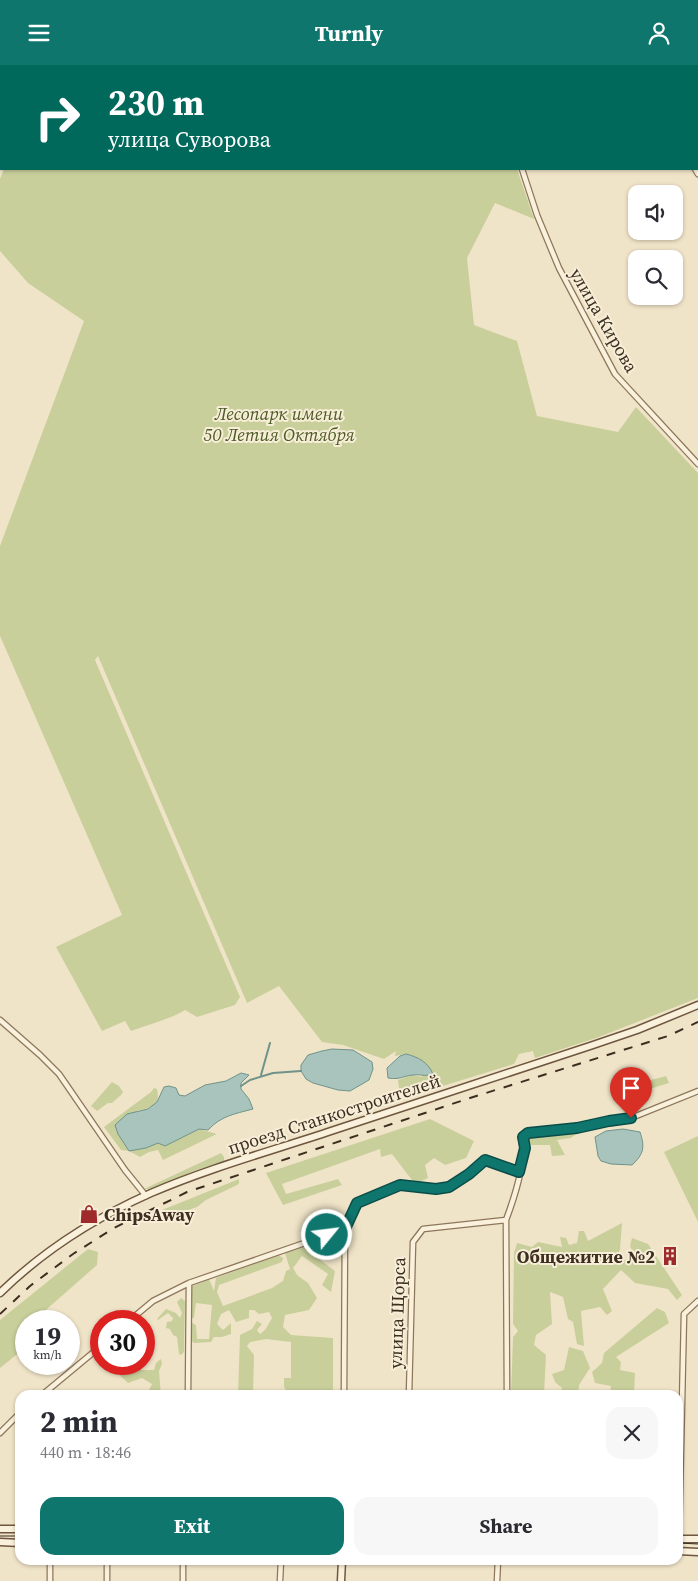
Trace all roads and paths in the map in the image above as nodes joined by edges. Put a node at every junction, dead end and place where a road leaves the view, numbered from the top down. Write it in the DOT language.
graph roads {
  1 [pos="522,170"];
  2 [pos="698,464"];
  3 [pos="698,1005"];
  4 [pos="0,1020"];
  5 [pos="698,1091"];
  6 [pos="519,1172"];
  7 [pos="146,1196"];
  8 [pos="506,1220"];
  9 [pos="345,1229"];
  10 [pos="189,1283"];
  11 [pos="0,1293"];
  12 [pos="698,1301"];
  13 [pos="143,1310"];
  14 [pos="90,1355"];
  15 [pos="48,1390"];
  16 [pos="188,1390"];
  17 [pos="344,1390"];
  18 [pos="408,1390"];
  19 [pos="507,1390"];
  20 [pos="682,1390"];
  21 [pos="15,1418"];
  22 [pos="0,1433"];
  23 [pos="0,1529"];
  24 [pos="15,1529"];
  25 [pos="683,1539"];
  26 [pos="698,1539"];
  27 [pos="0,1543"];
  28 [pos="15,1543"];
  29 [pos="683,1551"];
  30 [pos="698,1552"];
  31 [pos="50,1565"];
  32 [pos="107,1565"];
  33 [pos="183,1565"];
  34 [pos="281,1565"];
  35 [pos="342,1565"];
  36 [pos="498,1565"];
  37 [pos="50,1581"];
  38 [pos="106,1581"];
  39 [pos="183,1581"];
  40 [pos="280,1581"];
  41 [pos="341,1581"];
  42 [pos="497,1581"];
  1 -- 2 [label="street, улица Кирова"];
  3 -- 7 [label="main road, проезд Станкостроителей"];
  4 -- 7 [label="street"];
  5 -- 6 [label="street"];
  6 -- 8 [label="street"];
  6 -- 9 [label="street"];
  7 -- 11 [label="main road, проезд Станкостроителей"];
  8 -- 18 [label="street, улица Щорса"];
  8 -- 19 [label="street"];
  9 -- 10 [label="street"];
  9 -- 17 [label="street"];
  10 -- 13 [label="street"];
  10 -- 16 [label="street"];
  12 -- 20 [label="street"];
  14 -- 15 [label="street"];
  21 -- 22 [label="street"];
  23 -- 24 [label="main road"];
  25 -- 26 [label="main road"];
  27 -- 28 [label="main road"];
  29 -- 30 [label="main road"];
  31 -- 37 [label="street"];
  32 -- 38 [label="street"];
  33 -- 39 [label="street"];
  34 -- 40 [label="street"];
  35 -- 41 [label="main road"];
  36 -- 42 [label="street"];
}
